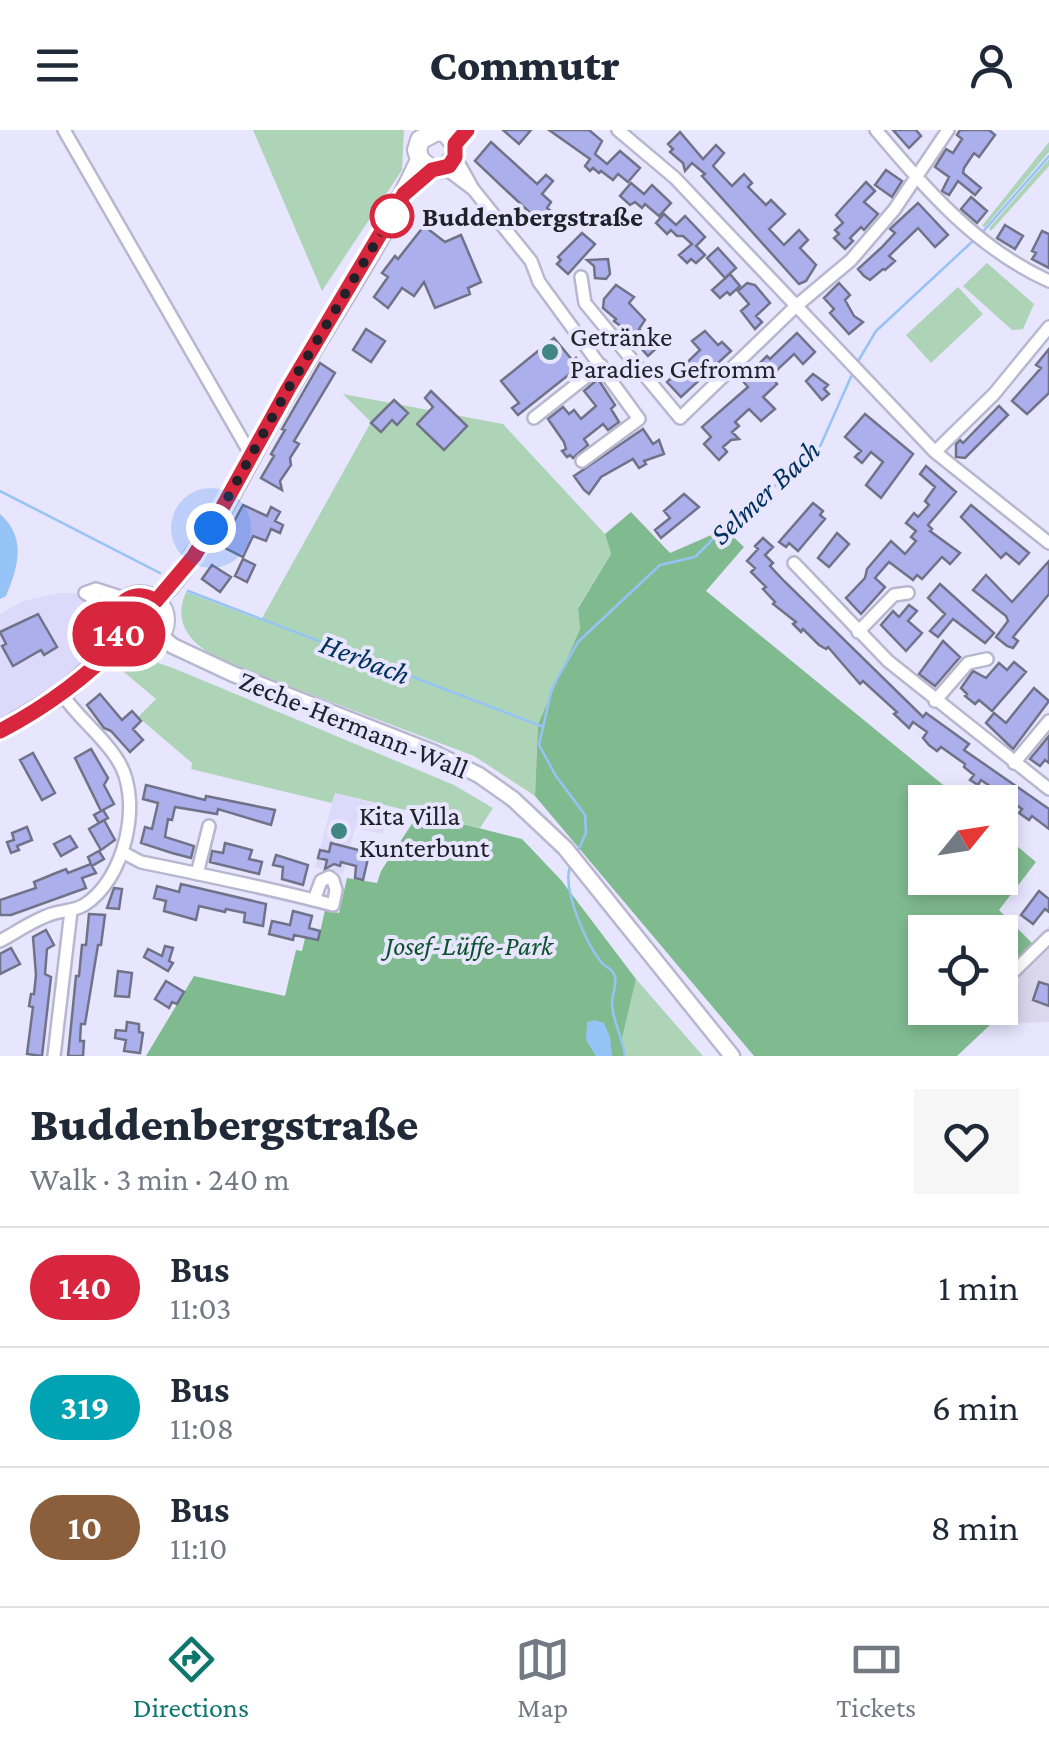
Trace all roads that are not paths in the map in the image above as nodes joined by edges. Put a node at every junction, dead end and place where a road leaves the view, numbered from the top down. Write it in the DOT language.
graph roads {
  1 [pos="64,130"];
  2 [pos="618,130"];
  3 [pos="876,130"];
  4 [pos="948,130"];
  5 [pos="439,144"];
  6 [pos="916,177"];
  7 [pos="581,277"];
  8 [pos="1049,281"];
  9 [pos="795,307"];
  10 [pos="1049,327"];
  11 [pos="600,365"];
  12 [pos="534,418"];
  13 [pos="935,452"];
  14 [pos="251,455"];
  15 [pos="582,462"];
  16 [pos="1049,543"];
  17 [pos="794,563"];
  18 [pos="908,593"];
  19 [pos="156,601"];
  20 [pos="858,632"];
  21 [pos="159,635"];
  22 [pos="123,639"];
  23 [pos="987,659"];
  24 [pos="62,694"];
  25 [pos="935,702"];
  26 [pos="1049,722"];
  27 [pos="0,732"];
  28 [pos="1014,763"];
  29 [pos="1049,789"];
  30 [pos="209,826"];
  31 [pos="122,852"];
  32 [pos="197,874"];
  33 [pos="314,900"];
  34 [pos="71,911"];
  35 [pos="1049,937"];
  36 [pos="0,941"];
  37 [pos="1018,967"];
  38 [pos="54,1056"];
  39 [pos="732,1056"];
  1 -- 14 [label="street"];
  2 -- 9 [label="street"];
  3 -- 6 [label="street"];
  4 -- 6 [label="street"];
  5 -- 11 [label="street"];
  5 -- 14 [label="main road"];
  6 -- 8 [label="street"];
  6 -- 9 [label="street"];
  7 -- 9 [label="street"];
  9 -- 13 [label="street"];
  10 -- 13 [label="street"];
  11 -- 12 [label="street"];
  11 -- 15 [label="street"];
  13 -- 16 [label="street"];
  14 -- 19 [label="main road"];
  17 -- 20 [label="street"];
  18 -- 20 [label="street"];
  19 -- 21 [label="main road"];
  19 -- 22 [label="main road"];
  20 -- 25 [label="street"];
  21 -- 22 [label="main road"];
  21 -- 39 [label="street, Zeche-Hermann-Wall"];
  22 -- 24 [label="main road"];
  23 -- 25 [label="street"];
  24 -- 27 [label="main road"];
  24 -- 31 [label="street"];
  25 -- 28 [label="street"];
  26 -- 28 [label="street"];
  28 -- 29 [label="street"];
  30 -- 32 [label="street"];
  31 -- 32 [label="street"];
  31 -- 34 [label="street"];
  32 -- 33 [label="street"];
  34 -- 36 [label="street"];
  34 -- 38 [label="street"];
  35 -- 37 [label="street"];
}
